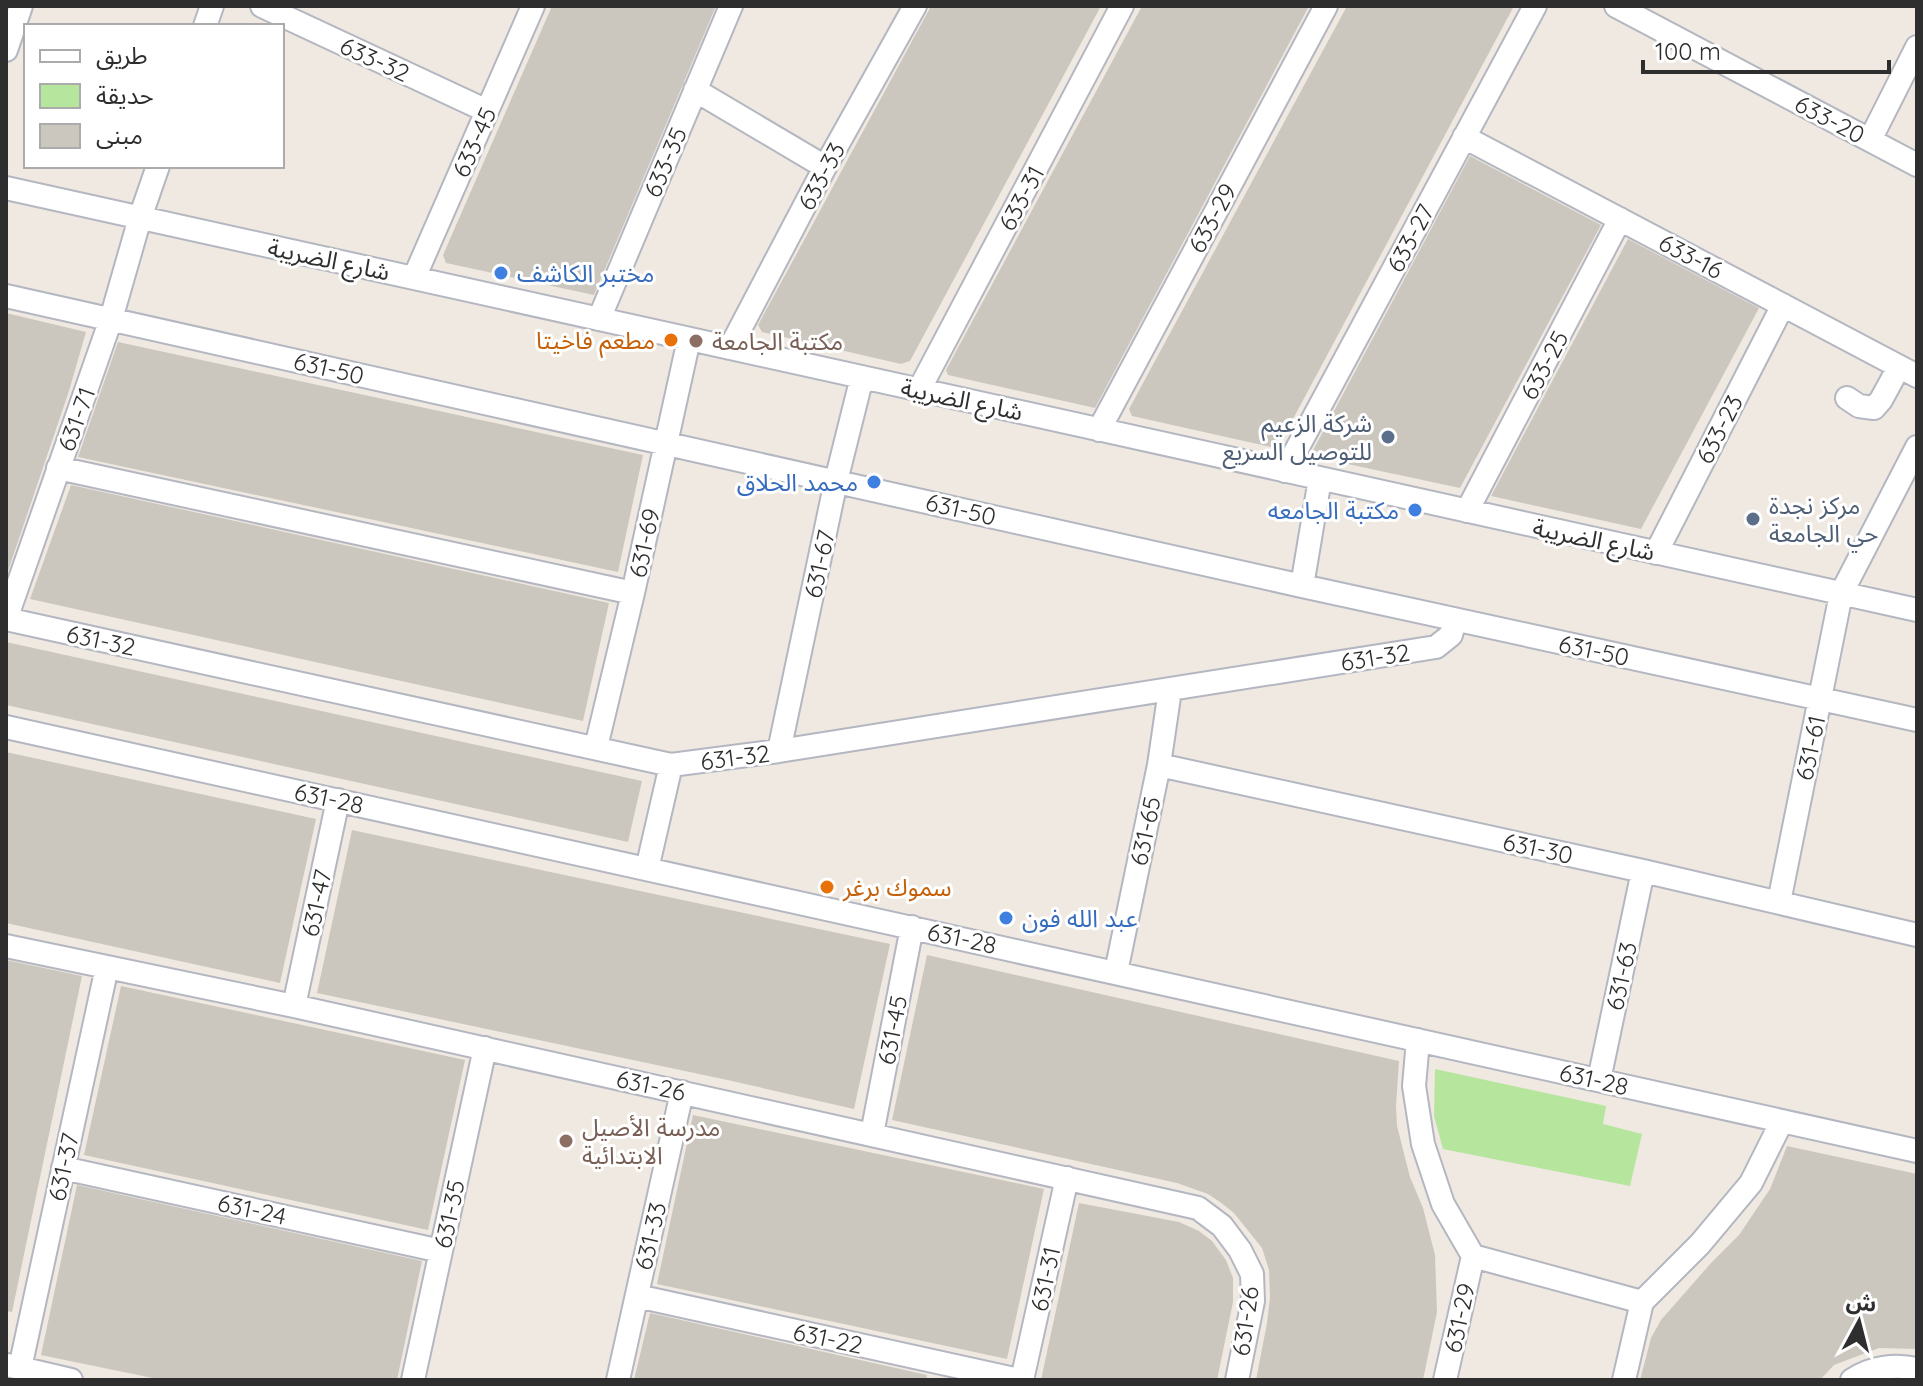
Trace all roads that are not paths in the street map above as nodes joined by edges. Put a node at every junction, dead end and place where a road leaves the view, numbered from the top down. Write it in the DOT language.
graph roads {
  1 [pos="21,6"];
  2 [pos="262,6"];
  3 [pos="533,6"];
  4 [pos="731,6"];
  5 [pos="915,6"];
  6 [pos="1122,6"];
  7 [pos="1326,6"];
  8 [pos="1535,6"];
  9 [pos="1616,6"];
  10 [pos="1917,47"];
  11 [pos="6,50"];
  12 [pos="695,90"];
  13 [pos="487,111"];
  14 [pos="1464,137"];
  15 [pos="1870,140"];
  16 [pos="1917,165"];
  17 [pos="825,167"];
  18 [pos="157,168"];
  19 [pos="6,188"];
  20 [pos="140,218"];
  21 [pos="1620,219"];
  22 [pos="414,278"];
  23 [pos="6,296"];
  24 [pos="1783,305"];
  25 [pos="111,319"];
  26 [pos="599,319"];
  27 [pos="689,339"];
  28 [pos="730,348"];
  29 [pos="1908,371"];
  30 [pos="862,377"];
  31 [pos="919,390"];
  32 [pos="1847,398"];
  33 [pos="1099,430"];
  34 [pos="666,443"];
  35 [pos="1917,447"];
  36 [pos="58,468"];
  37 [pos="1285,471"];
  38 [pos="1320,479"];
  39 [pos="836,481"];
  40 [pos="1467,511"];
  41 [pos="1656,553"];
  42 [pos="1302,586"];
  43 [pos="633,593"];
  44 [pos="1841,594"];
  45 [pos="1917,610"];
  46 [pos="6,619"];
  47 [pos="1455,620"];
  48 [pos="1170,690"];
  49 [pos="1820,699"];
  50 [pos="1917,720"];
  51 [pos="6,727"];
  52 [pos="596,747"];
  53 [pos="779,751"];
  54 [pos="671,765"];
  55 [pos="1159,765"];
  56 [pos="338,800"];
  57 [pos="647,869"];
  58 [pos="1643,871"];
  59 [pos="1779,902"];
  60 [pos="912,927"];
  61 [pos="1917,935"];
  62 [pos="6,946"];
  63 [pos="107,967"];
  64 [pos="1116,972"];
  65 [pos="294,1006"];
  66 [pos="1418,1040"];
  67 [pos="485,1048"];
  68 [pos="1599,1080"];
  69 [pos="682,1092"];
  70 [pos="1782,1121"];
  71 [pos="872,1134"];
  72 [pos="1917,1151"];
  73 [pos="63,1168"];
  74 [pos="1067,1178"];
  75 [pos="441,1251"];
  76 [pos="1473,1256"];
  77 [pos="637,1296"];
  78 [pos="1642,1302"];
  79 [pos="13,1366"];
  80 [pos="1917,1369"];
  81 [pos="71,1380"];
  82 [pos="413,1380"];
  83 [pos="618,1380"];
  84 [pos="1021,1380"];
  85 [pos="1237,1380"];
  86 [pos="1445,1380"];
  87 [pos="1624,1380"];
  88 [pos="1852,1380"];
  1 -- 11 [label="street"];
  2 -- 13 [label="street, 633-32"];
  3 -- 13 [label="street, 633-45"];
  4 -- 12 [label="street, 633-35"];
  5 -- 17 [label="street, 633-33"];
  6 -- 31 [label="street, 633-31"];
  7 -- 33 [label="street, 633-29"];
  8 -- 14 [label="street, 633-27"];
  9 -- 15 [label="street, 633-20"];
  10 -- 15 [label="street"];
  12 -- 17 [label="street"];
  12 -- 26 [label="street, 633-35"];
  13 -- 22 [label="street, 633-45"];
  14 -- 21 [label="street, 633-16"];
  14 -- 37 [label="street, 633-27"];
  15 -- 16 [label="street, 633-20"];
  17 -- 28 [label="street, 633-33"];
  18 -- 20 [label="street, 631-71"];
  19 -- 20 [label="street, شارع الضريبة"];
  20 -- 22 [label="street, شارع الضريبة"];
  20 -- 25 [label="street, 631-71"];
  21 -- 24 [label="street, 633-16"];
  21 -- 40 [label="street, 633-25"];
  22 -- 26 [label="street, شارع الضريبة"];
  23 -- 25 [label="street, 631-50"];
  24 -- 29 [label="street, 633-16"];
  24 -- 41 [label="street, 633-23"];
  25 -- 34 [label="street, 631-50"];
  25 -- 36 [label="street, 631-71"];
  26 -- 27 [label="street, شارع الضريبة"];
  27 -- 28 [label="street, شارع الضريبة"];
  27 -- 34 [label="street, 631-69"];
  28 -- 30 [label="street, شارع الضريبة"];
  29 -- 32 [label="street"];
  30 -- 31 [label="street, شارع الضريبة"];
  30 -- 39 [label="street, 631-67"];
  31 -- 33 [label="street, شارع الضريبة"];
  33 -- 37 [label="street, شارع الضريبة"];
  34 -- 39 [label="street, 631-50"];
  34 -- 43 [label="street, 631-69"];
  35 -- 44 [label="street, 631-61"];
  36 -- 43 [label="street"];
  36 -- 46 [label="street, 631-71"];
  37 -- 38 [label="street, شارع الضريبة"];
  38 -- 40 [label="street, شارع الضريبة"];
  38 -- 42 [label="street"];
  39 -- 42 [label="street, 631-50"];
  39 -- 53 [label="street, 631-67"];
  40 -- 41 [label="street, شارع الضريبة"];
  41 -- 44 [label="street, شارع الضريبة"];
  42 -- 47 [label="street, 631-50"];
  43 -- 52 [label="street, 631-69"];
  44 -- 45 [label="street, شارع الضريبة"];
  44 -- 49 [label="street, 631-61"];
  46 -- 52 [label="street, 631-32"];
  47 -- 48 [label="street, 631-32"];
  47 -- 49 [label="street, 631-50"];
  48 -- 53 [label="street, 631-32"];
  48 -- 55 [label="street, 631-65"];
  49 -- 50 [label="street, 631-50"];
  49 -- 59 [label="street, 631-61"];
  51 -- 56 [label="street, 631-28"];
  52 -- 54 [label="street, 631-32"];
  53 -- 54 [label="street, 631-32"];
  54 -- 57 [label="street"];
  55 -- 58 [label="street, 631-30"];
  55 -- 64 [label="street, 631-65"];
  56 -- 57 [label="street, 631-28"];
  56 -- 65 [label="street, 631-47"];
  57 -- 60 [label="street, 631-28"];
  58 -- 59 [label="street, 631-30"];
  58 -- 68 [label="street, 631-63"];
  59 -- 61 [label="street, 631-30"];
  60 -- 64 [label="street, 631-28"];
  60 -- 71 [label="street, 631-45"];
  62 -- 63 [label="street, 631-26"];
  63 -- 65 [label="street, 631-26"];
  63 -- 73 [label="street, 631-37"];
  64 -- 66 [label="street, 631-28"];
  65 -- 67 [label="street, 631-26"];
  66 -- 68 [label="street, 631-28"];
  66 -- 76 [label="street"];
  67 -- 69 [label="street, 631-26"];
  67 -- 75 [label="street, 631-35"];
  68 -- 70 [label="street, 631-28"];
  69 -- 71 [label="street, 631-26"];
  69 -- 77 [label="street, 631-33"];
  70 -- 72 [label="street, 631-28"];
  70 -- 78 [label="street"];
  71 -- 74 [label="street, 631-26"];
  73 -- 75 [label="street, 631-24"];
  73 -- 79 [label="street, 631-37"];
  74 -- 84 [label="street, 631-31"];
  74 -- 85 [label="street, 631-26"];
  75 -- 82 [label="street, 631-35"];
  76 -- 78 [label="street"];
  76 -- 86 [label="street, 631-29"];
  77 -- 83 [label="street, 631-33"];
  77 -- 84 [label="street, 631-22"];
  78 -- 87 [label="street"];
  79 -- 81 [label="street"];
  80 -- 88 [label="street"];
}
